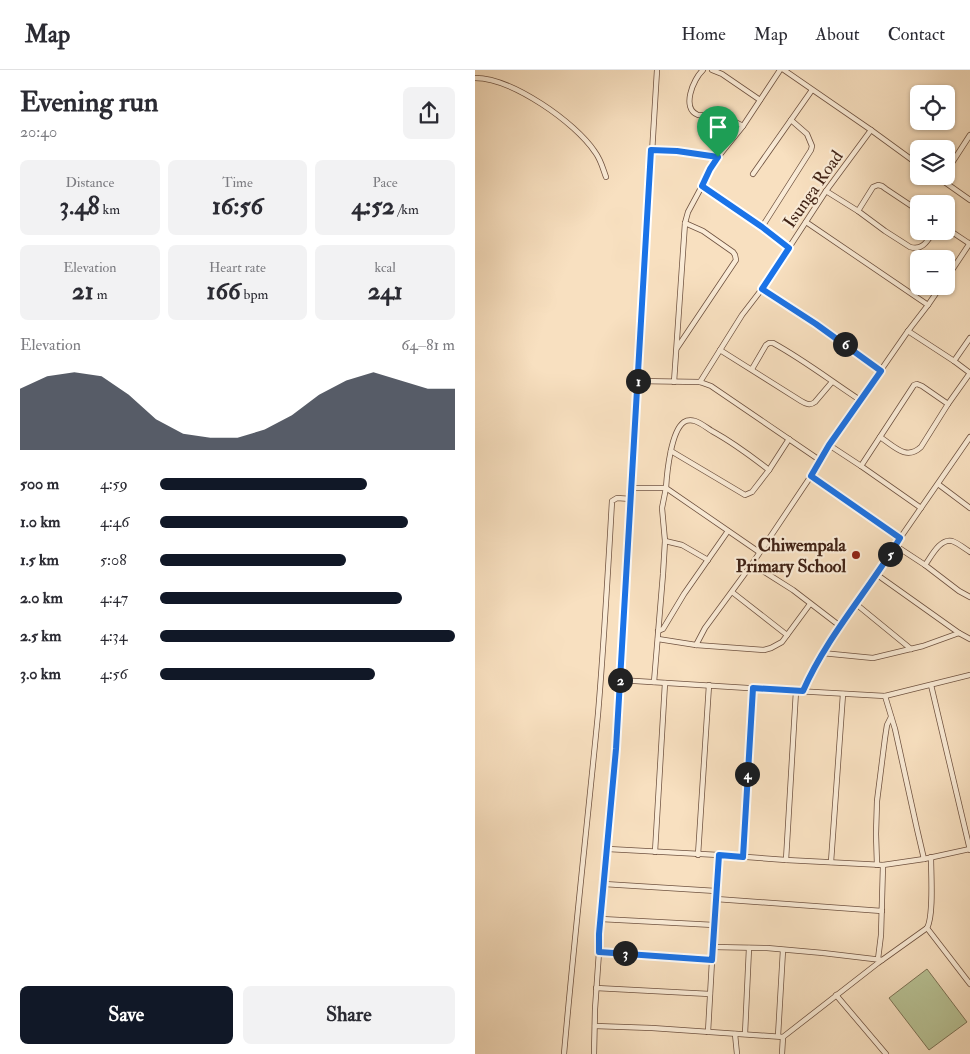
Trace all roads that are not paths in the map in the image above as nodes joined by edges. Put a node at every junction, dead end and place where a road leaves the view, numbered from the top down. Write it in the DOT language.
graph roads {
  1 [pos="657,70"];
  2 [pos="703,70"];
  3 [pos="712,70"];
  4 [pos="779,70"];
  5 [pos="784,70"];
  6 [pos="475,78"];
  7 [pos="812,90"];
  8 [pos="760,100"];
  9 [pos="791,120"];
  10 [pos="743,126"];
  11 [pos="871,130"];
  12 [pos="970,135"];
  13 [pos="651,150"];
  14 [pos="718,157"];
  15 [pos="910,158"];
  16 [pos="955,158"];
  17 [pos="753,174"];
  18 [pos="606,177"];
  19 [pos="951,185"];
  20 [pos="702,186"];
  21 [pos="825,191"];
  22 [pos="970,200"];
  23 [pos="910,205"];
  24 [pos="858,211"];
  25 [pos="805,222"];
  26 [pos="685,223"];
  27 [pos="762,227"];
  28 [pos="955,234"];
  29 [pos="927,240"];
  30 [pos="970,244"];
  31 [pos="789,248"];
  32 [pos="955,266"];
  33 [pos="762,289"];
  34 [pos="935,295"];
  35 [pos="928,305"];
  36 [pos="908,331"];
  37 [pos="970,338"];
  38 [pos="676,349"];
  39 [pos="720,350"];
  40 [pos="954,360"];
  41 [pos="752,369"];
  42 [pos="881,371"];
  43 [pos="970,373"];
  44 [pos="638,381"];
  45 [pos="674,382"];
  46 [pos="700,382"];
  47 [pos="832,382"];
  48 [pos="860,400"];
  49 [pos="948,404"];
  50 [pos="880,437"];
  51 [pos="970,437"];
  52 [pos="789,439"];
  53 [pos="829,445"];
  54 [pos="671,451"];
  55 [pos="821,461"];
  56 [pos="861,466"];
  57 [pos="769,470"];
  58 [pos="811,476"];
  59 [pos="938,484"];
  60 [pos="631,488"];
  61 [pos="666,488"];
  62 [pos="631,499"];
  63 [pos="921,508"];
  64 [pos="970,508"];
  65 [pos="728,531"];
  66 [pos="900,538"];
  67 [pos="665,541"];
  68 [pos="895,546"];
  69 [pos="759,552"];
  70 [pos="970,552"];
  71 [pos="708,560"];
  72 [pos="752,564"];
  73 [pos="925,565"];
  74 [pos="876,574"];
  75 [pos="732,592"];
  76 [pos="970,597"];
  77 [pos="810,604"];
  78 [pos="856,604"];
  79 [pos="840,626"];
  80 [pos="658,631"];
  81 [pos="959,632"];
  82 [pos="787,635"];
  83 [pos="658,639"];
  84 [pos="970,639"];
  85 [pos="696,644"];
  86 [pos="911,649"];
  87 [pos="822,653"];
  88 [pos="970,675"];
  89 [pos="619,680"];
  90 [pos="654,682"];
  91 [pos="665,683"];
  92 [pos="931,684"];
  93 [pos="709,685"];
  94 [pos="753,688"];
  95 [pos="796,691"];
  96 [pos="803,691"];
  97 [pos="843,694"];
  98 [pos="885,696"];
  99 [pos="891,717"];
  100 [pos="608,849"];
  101 [pos="970,850"];
  102 [pos="655,852"];
  103 [pos="698,855"];
  104 [pos="719,855"];
  105 [pos="743,857"];
  106 [pos="931,857"];
  107 [pos="924,859"];
  108 [pos="786,860"];
  109 [pos="831,862"];
  110 [pos="877,865"];
  111 [pos="883,865"];
  112 [pos="604,884"];
  113 [pos="716,891"];
  114 [pos="716,899"];
  115 [pos="882,912"];
  116 [pos="601,919"];
  117 [pos="714,925"];
  118 [pos="927,928"];
  119 [pos="713,947"];
  120 [pos="749,948"];
  121 [pos="783,950"];
  122 [pos="599,952"];
  123 [pos="712,960"];
  124 [pos="880,960"];
  125 [pos="970,984"];
  126 [pos="596,988"];
  127 [pos="711,994"];
  128 [pos="836,995"];
  129 [pos="595,1026"];
  130 [pos="708,1032"];
  131 [pos="735,1034"];
  132 [pos="745,1034"];
  133 [pos="781,1037"];
  134 [pos="879,1046"];
  135 [pos="563,1054"];
  136 [pos="595,1054"];
  137 [pos="737,1054"];
  138 [pos="781,1054"];
  139 [pos="882,1054"];
  140 [pos="886,1054"];
  1 -- 13 [label="street"];
  2 -- 10 [label="street"];
  3 -- 8 [label="street"];
  4 -- 8 [label="street"];
  5 -- 7 [label="street"];
  6 -- 18 [label="street"];
  7 -- 9 [label="street"];
  7 -- 11 [label="street"];
  8 -- 10 [label="street"];
  9 -- 17 [label="street"];
  9 -- 27 [label="street"];
  10 -- 14 [label="street"];
  11 -- 15 [label="street"];
  11 -- 21 [label="street, Isunga Road"];
  12 -- 16 [label="street"];
  13 -- 14 [label="street"];
  13 -- 44 [label="street"];
  14 -- 20 [label="street"];
  19 -- 22 [label="street"];
  20 -- 26 [label="street"];
  20 -- 27 [label="street"];
  21 -- 24 [label="street"];
  21 -- 25 [label="street, Isunga Road"];
  23 -- 24 [label="street"];
  24 -- 29 [label="street"];
  25 -- 31 [label="street, Isunga Road"];
  25 -- 35 [label="street"];
  26 -- 38 [label="street"];
  26 -- 38 [label="street"];
  27 -- 31 [label="street"];
  28 -- 30 [label="street"];
  30 -- 32 [label="street"];
  31 -- 33 [label="street, Isunga Road"];
  33 -- 39 [label="street, Isunga Road"];
  33 -- 42 [label="street"];
  34 -- 35 [label="street"];
  35 -- 36 [label="street"];
  36 -- 40 [label="street"];
  36 -- 42 [label="street"];
  37 -- 40 [label="street"];
  38 -- 45 [label="street"];
  39 -- 41 [label="street"];
  39 -- 46 [label="street, Isunga Road"];
  40 -- 43 [label="street"];
  41 -- 47 [label="street"];
  41 -- 47 [label="street"];
  42 -- 48 [label="street"];
  43 -- 49 [label="street"];
  44 -- 45 [label="street"];
  44 -- 60 [label="street"];
  45 -- 46 [label="street"];
  46 -- 52 [label="street"];
  47 -- 48 [label="street"];
  48 -- 53 [label="street"];
  49 -- 50 [label="street"];
  49 -- 50 [label="street"];
  50 -- 56 [label="street"];
  51 -- 59 [label="street"];
  52 -- 55 [label="street"];
  52 -- 57 [label="street"];
  53 -- 55 [label="street"];
  53 -- 56 [label="street"];
  54 -- 57 [label="street"];
  54 -- 57 [label="street"];
  54 -- 61 [label="street"];
  55 -- 58 [label="street"];
  56 -- 63 [label="street"];
  58 -- 66 [label="street"];
  58 -- 69 [label="street"];
  59 -- 63 [label="street"];
  59 -- 64 [label="street"];
  60 -- 61 [label="street"];
  60 -- 62 [label="street"];
  61 -- 65 [label="street"];
  61 -- 67 [label="street"];
  62 -- 89 [label="street"];
  62 -- 135 [label="street"];
  63 -- 66 [label="street"];
  65 -- 69 [label="street"];
  65 -- 71 [label="street"];
  66 -- 68 [label="street"];
  67 -- 71 [label="street"];
  67 -- 80 [label="street"];
  68 -- 73 [label="street"];
  68 -- 74 [label="street"];
  69 -- 72 [label="street"];
  70 -- 73 [label="street"];
  71 -- 80 [label="street"];
  72 -- 75 [label="street"];
  72 -- 77 [label="street"];
  73 -- 76 [label="street"];
  74 -- 78 [label="street"];
  74 -- 81 [label="street"];
  75 -- 82 [label="street"];
  75 -- 85 [label="street"];
  77 -- 79 [label="street"];
  77 -- 82 [label="street"];
  78 -- 79 [label="street"];
  78 -- 86 [label="street"];
  79 -- 87 [label="street"];
  80 -- 83 [label="street"];
  81 -- 84 [label="street"];
  81 -- 86 [label="street"];
  82 -- 85 [label="street"];
  83 -- 85 [label="street"];
  83 -- 90 [label="street"];
  86 -- 87 [label="street"];
  87 -- 96 [label="street"];
  88 -- 92 [label="street"];
  89 -- 90 [label="street"];
  89 -- 100 [label="street"];
  90 -- 91 [label="street"];
  91 -- 93 [label="street"];
  91 -- 102 [label="street"];
  92 -- 98 [label="street"];
  92 -- 101 [label="street"];
  93 -- 94 [label="street"];
  93 -- 103 [label="street"];
  94 -- 95 [label="street"];
  94 -- 105 [label="street"];
  95 -- 96 [label="street"];
  95 -- 108 [label="street"];
  96 -- 97 [label="street"];
  97 -- 98 [label="street"];
  97 -- 109 [label="street"];
  98 -- 99 [label="street"];
  99 -- 107 [label="street"];
  99 -- 110 [label="street"];
  100 -- 102 [label="street"];
  100 -- 112 [label="street"];
  101 -- 106 [label="street"];
  102 -- 103 [label="street"];
  103 -- 104 [label="street"];
  104 -- 105 [label="street"];
  104 -- 113 [label="street"];
  105 -- 108 [label="street"];
  106 -- 107 [label="street"];
  106 -- 118 [label="street"];
  107 -- 111 [label="street"];
  108 -- 109 [label="street"];
  109 -- 110 [label="street"];
  110 -- 111 [label="street"];
  111 -- 115 [label="street"];
  112 -- 113 [label="street"];
  112 -- 116 [label="street"];
  113 -- 114 [label="street"];
  114 -- 115 [label="street"];
  114 -- 117 [label="street"];
  115 -- 124 [label="street"];
  116 -- 117 [label="street"];
  116 -- 122 [label="street"];
  117 -- 119 [label="street"];
  118 -- 124 [label="street"];
  118 -- 125 [label="street"];
  119 -- 120 [label="street"];
  119 -- 123 [label="street"];
  120 -- 121 [label="street"];
  120 -- 132 [label="street"];
  121 -- 124 [label="street"];
  121 -- 133 [label="street"];
  122 -- 123 [label="street"];
  122 -- 126 [label="street"];
  123 -- 127 [label="street"];
  124 -- 128 [label="street"];
  126 -- 127 [label="street"];
  126 -- 129 [label="street"];
  127 -- 130 [label="street"];
  128 -- 133 [label="street"];
  128 -- 134 [label="street"];
  129 -- 130 [label="street"];
  129 -- 136 [label="street"];
  130 -- 131 [label="street"];
  131 -- 132 [label="street"];
  131 -- 137 [label="street"];
  132 -- 133 [label="street"];
  133 -- 138 [label="street"];
  134 -- 139 [label="street"];
  134 -- 140 [label="street"];
}
